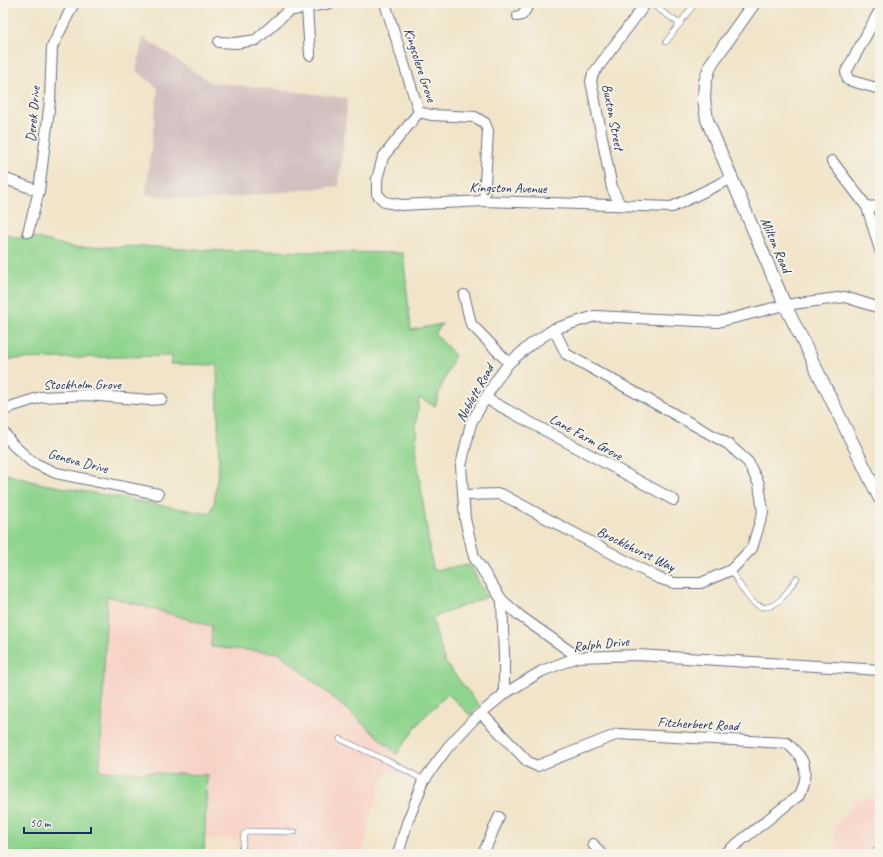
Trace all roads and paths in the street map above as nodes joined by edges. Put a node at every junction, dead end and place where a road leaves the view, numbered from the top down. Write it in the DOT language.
graph roads {
  1 [pos="74,3"];
  2 [pos="330,3"];
  3 [pos="385,3"];
  4 [pos="530,3"];
  5 [pos="646,3"];
  6 [pos="650,3"];
  7 [pos="695,3"];
  8 [pos="754,3"];
  9 [pos="307,8"];
  10 [pos="880,10"];
  11 [pos="518,16"];
  12 [pos="680,24"];
  13 [pos="220,42"];
  14 [pos="666,42"];
  15 [pos="310,55"];
  16 [pos="880,89"];
  17 [pos="419,112"];
  18 [pos="832,161"];
  19 [pos="3,178"];
  20 [pos="732,178"];
  21 [pos="39,191"];
  22 [pos="484,201"];
  23 [pos="620,205"];
  24 [pos="880,206"];
  25 [pos="867,207"];
  26 [pos="28,232"];
  27 [pos="880,250"];
  28 [pos="464,295"];
  29 [pos="785,305"];
  30 [pos="880,308"];
  31 [pos="554,329"];
  32 [pos="508,363"];
  33 [pos="485,398"];
  34 [pos="162,399"];
  35 [pos="3,411"];
  36 [pos="3,430"];
  37 [pos="158,494"];
  38 [pos="463,495"];
  39 [pos="880,499"];
  40 [pos="674,500"];
  41 [pos="731,570"];
  42 [pos="797,578"];
  43 [pos="502,600"];
  44 [pos="578,657"];
  45 [pos="880,670"];
  46 [pos="504,694"];
  47 [pos="481,713"];
  48 [pos="340,739"];
  49 [pos="424,780"];
  50 [pos="499,817"];
  51 [pos="295,832"];
  52 [pos="593,844"];
  53 [pos="880,849"];
  54 [pos="242,853"];
  55 [pos="398,854"];
  56 [pos="483,854"];
  57 [pos="601,854"];
  58 [pos="724,854"];
  59 [pos="869,854"];
  1 -- 21 [label="street, Derek Drive"];
  2 -- 9 [label="street"];
  3 -- 17 [label="street, Kingsclere Grove"];
  4 -- 11 [label="street"];
  5 -- 23 [label="street, Buxton Street"];
  6 -- 12 [label="lane"];
  7 -- 12 [label="lane"];
  8 -- 20 [label="street, Milton Road"];
  9 -- 13 [label="street"];
  9 -- 15 [label="street"];
  10 -- 16 [label="street"];
  12 -- 14 [label="lane"];
  17 -- 22 [label="street, Kingsclere Grove"];
  17 -- 22 [label="street, Kingston Avenue"];
  18 -- 25 [label="street"];
  19 -- 21 [label="street"];
  20 -- 23 [label="street, Kingston Avenue"];
  20 -- 29 [label="street, Milton Road"];
  21 -- 26 [label="street, Derek Drive"];
  22 -- 23 [label="street, Kingston Avenue"];
  24 -- 25 [label="street"];
  25 -- 27 [label="street"];
  28 -- 32 [label="street"];
  29 -- 30 [label="street, Noblett Road"];
  29 -- 31 [label="street, Noblett Road"];
  29 -- 39 [label="street, Milton Road"];
  31 -- 32 [label="street, Noblett Road"];
  31 -- 41 [label="street, Brocklehurst Way"];
  32 -- 33 [label="street, Noblett Road"];
  33 -- 38 [label="street, Noblett Road"];
  33 -- 40 [label="street, Lane Farm Grove"];
  34 -- 35 [label="street, Stockholm Grove"];
  36 -- 37 [label="street, Geneva Drive"];
  38 -- 41 [label="street, Brocklehurst Way"];
  38 -- 43 [label="street, Noblett Road"];
  41 -- 42 [label="lane"];
  43 -- 44 [label="street, Noblett Road"];
  43 -- 46 [label="street"];
  44 -- 45 [label="street, Ralph Drive"];
  44 -- 46 [label="street, Ralph Drive"];
  46 -- 47 [label="street, Ralph Drive"];
  47 -- 49 [label="street, Ralph Drive"];
  47 -- 58 [label="street, Fitzherbert Road"];
  48 -- 49 [label="lane"];
  49 -- 55 [label="street, Ralph Drive"];
  50 -- 56 [label="street"];
  51 -- 54 [label="lane"];
  52 -- 57 [label="street"];
  53 -- 59 [label="lane"];
}
